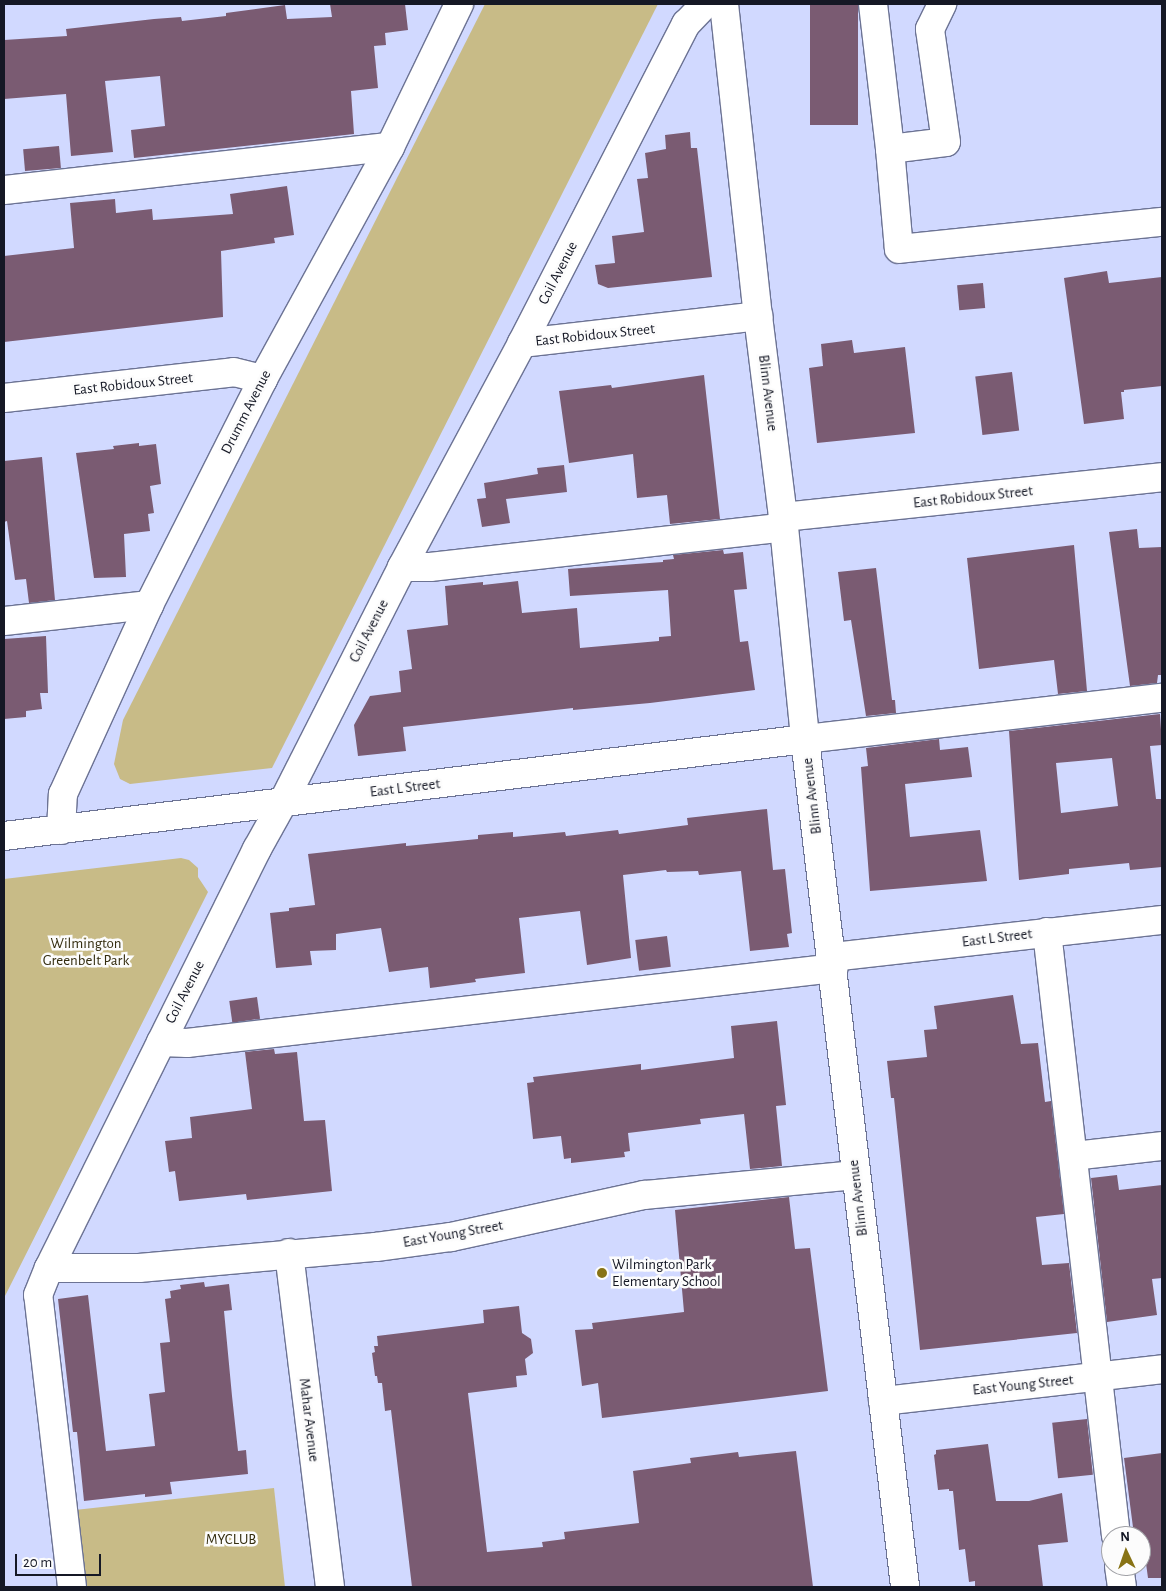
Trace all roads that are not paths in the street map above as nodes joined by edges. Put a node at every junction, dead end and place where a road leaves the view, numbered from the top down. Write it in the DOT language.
graph roads {
  1 [pos="459,4"];
  2 [pos="705,4"];
  3 [pos="724,4"];
  4 [pos="873,4"];
  5 [pos="942,4"];
  6 [pos="390,147"];
  7 [pos="890,149"];
  8 [pos="4,190"];
  9 [pos="1162,222"];
  10 [pos="758,316"];
  11 [pos="522,343"];
  12 [pos="263,378"];
  13 [pos="4,398"];
  14 [pos="1162,477"];
  15 [pos="784,522"];
  16 [pos="402,566"];
  17 [pos="149,605"];
  18 [pos="4,621"];
  19 [pos="1162,698"];
  20 [pos="806,739"];
  21 [pos="282,804"];
  22 [pos="61,830"];
  23 [pos="4,836"];
  24 [pos="1162,920"];
  25 [pos="1047,932"];
  26 [pos="833,963"];
  27 [pos="161,1042"];
  28 [pos="1162,1146"];
  29 [pos="1073,1156"];
  30 [pos="856,1175"];
  31 [pos="289,1253"];
  32 [pos="49,1268"];
  33 [pos="1162,1370"];
  34 [pos="1098,1377"];
  35 [pos="883,1401"];
  36 [pos="1115,1526"];
  37 [pos="72,1587"];
  38 [pos="330,1587"];
  39 [pos="905,1587"];
  1 -- 6 [label="street, Drumm Avenue"];
  2 -- 11 [label="street, Coil Avenue"];
  3 -- 10 [label="street, Blinn Avenue"];
  4 -- 7 [label="street"];
  5 -- 7 [label="street"];
  6 -- 8 [label="street"];
  6 -- 12 [label="street, Drumm Avenue"];
  7 -- 9 [label="street"];
  10 -- 11 [label="street, East Robidoux Street"];
  10 -- 15 [label="street, Blinn Avenue"];
  11 -- 16 [label="street, Coil Avenue"];
  12 -- 13 [label="street, East Robidoux Street"];
  12 -- 17 [label="street, Drumm Avenue"];
  14 -- 15 [label="street, East Robidoux Street"];
  15 -- 16 [label="street, East Robidoux Street"];
  15 -- 20 [label="street, Blinn Avenue"];
  16 -- 21 [label="street, Coil Avenue"];
  17 -- 18 [label="street"];
  17 -- 22 [label="street, Drumm Avenue"];
  19 -- 20 [label="street, East L Street"];
  20 -- 21 [label="street, East L Street"];
  20 -- 26 [label="street, Blinn Avenue"];
  21 -- 22 [label="street, East L Street"];
  21 -- 27 [label="street, Coil Avenue"];
  22 -- 23 [label="street, East L Street"];
  24 -- 25 [label="street, East L Street"];
  25 -- 26 [label="street, East L Street"];
  25 -- 29 [label="street"];
  26 -- 27 [label="street, East L Street"];
  26 -- 30 [label="street, Blinn Avenue"];
  27 -- 32 [label="street, Coil Avenue"];
  28 -- 29 [label="street"];
  29 -- 34 [label="street"];
  30 -- 31 [label="street, East Young Street"];
  30 -- 35 [label="street, Blinn Avenue"];
  31 -- 32 [label="street, East Young Street"];
  31 -- 38 [label="street, Mahar Avenue"];
  32 -- 37 [label="street, Coil Avenue"];
  33 -- 34 [label="street, East Young Street"];
  34 -- 35 [label="street, East Young Street"];
  34 -- 36 [label="street"];
  35 -- 39 [label="street, Blinn Avenue"];
}
